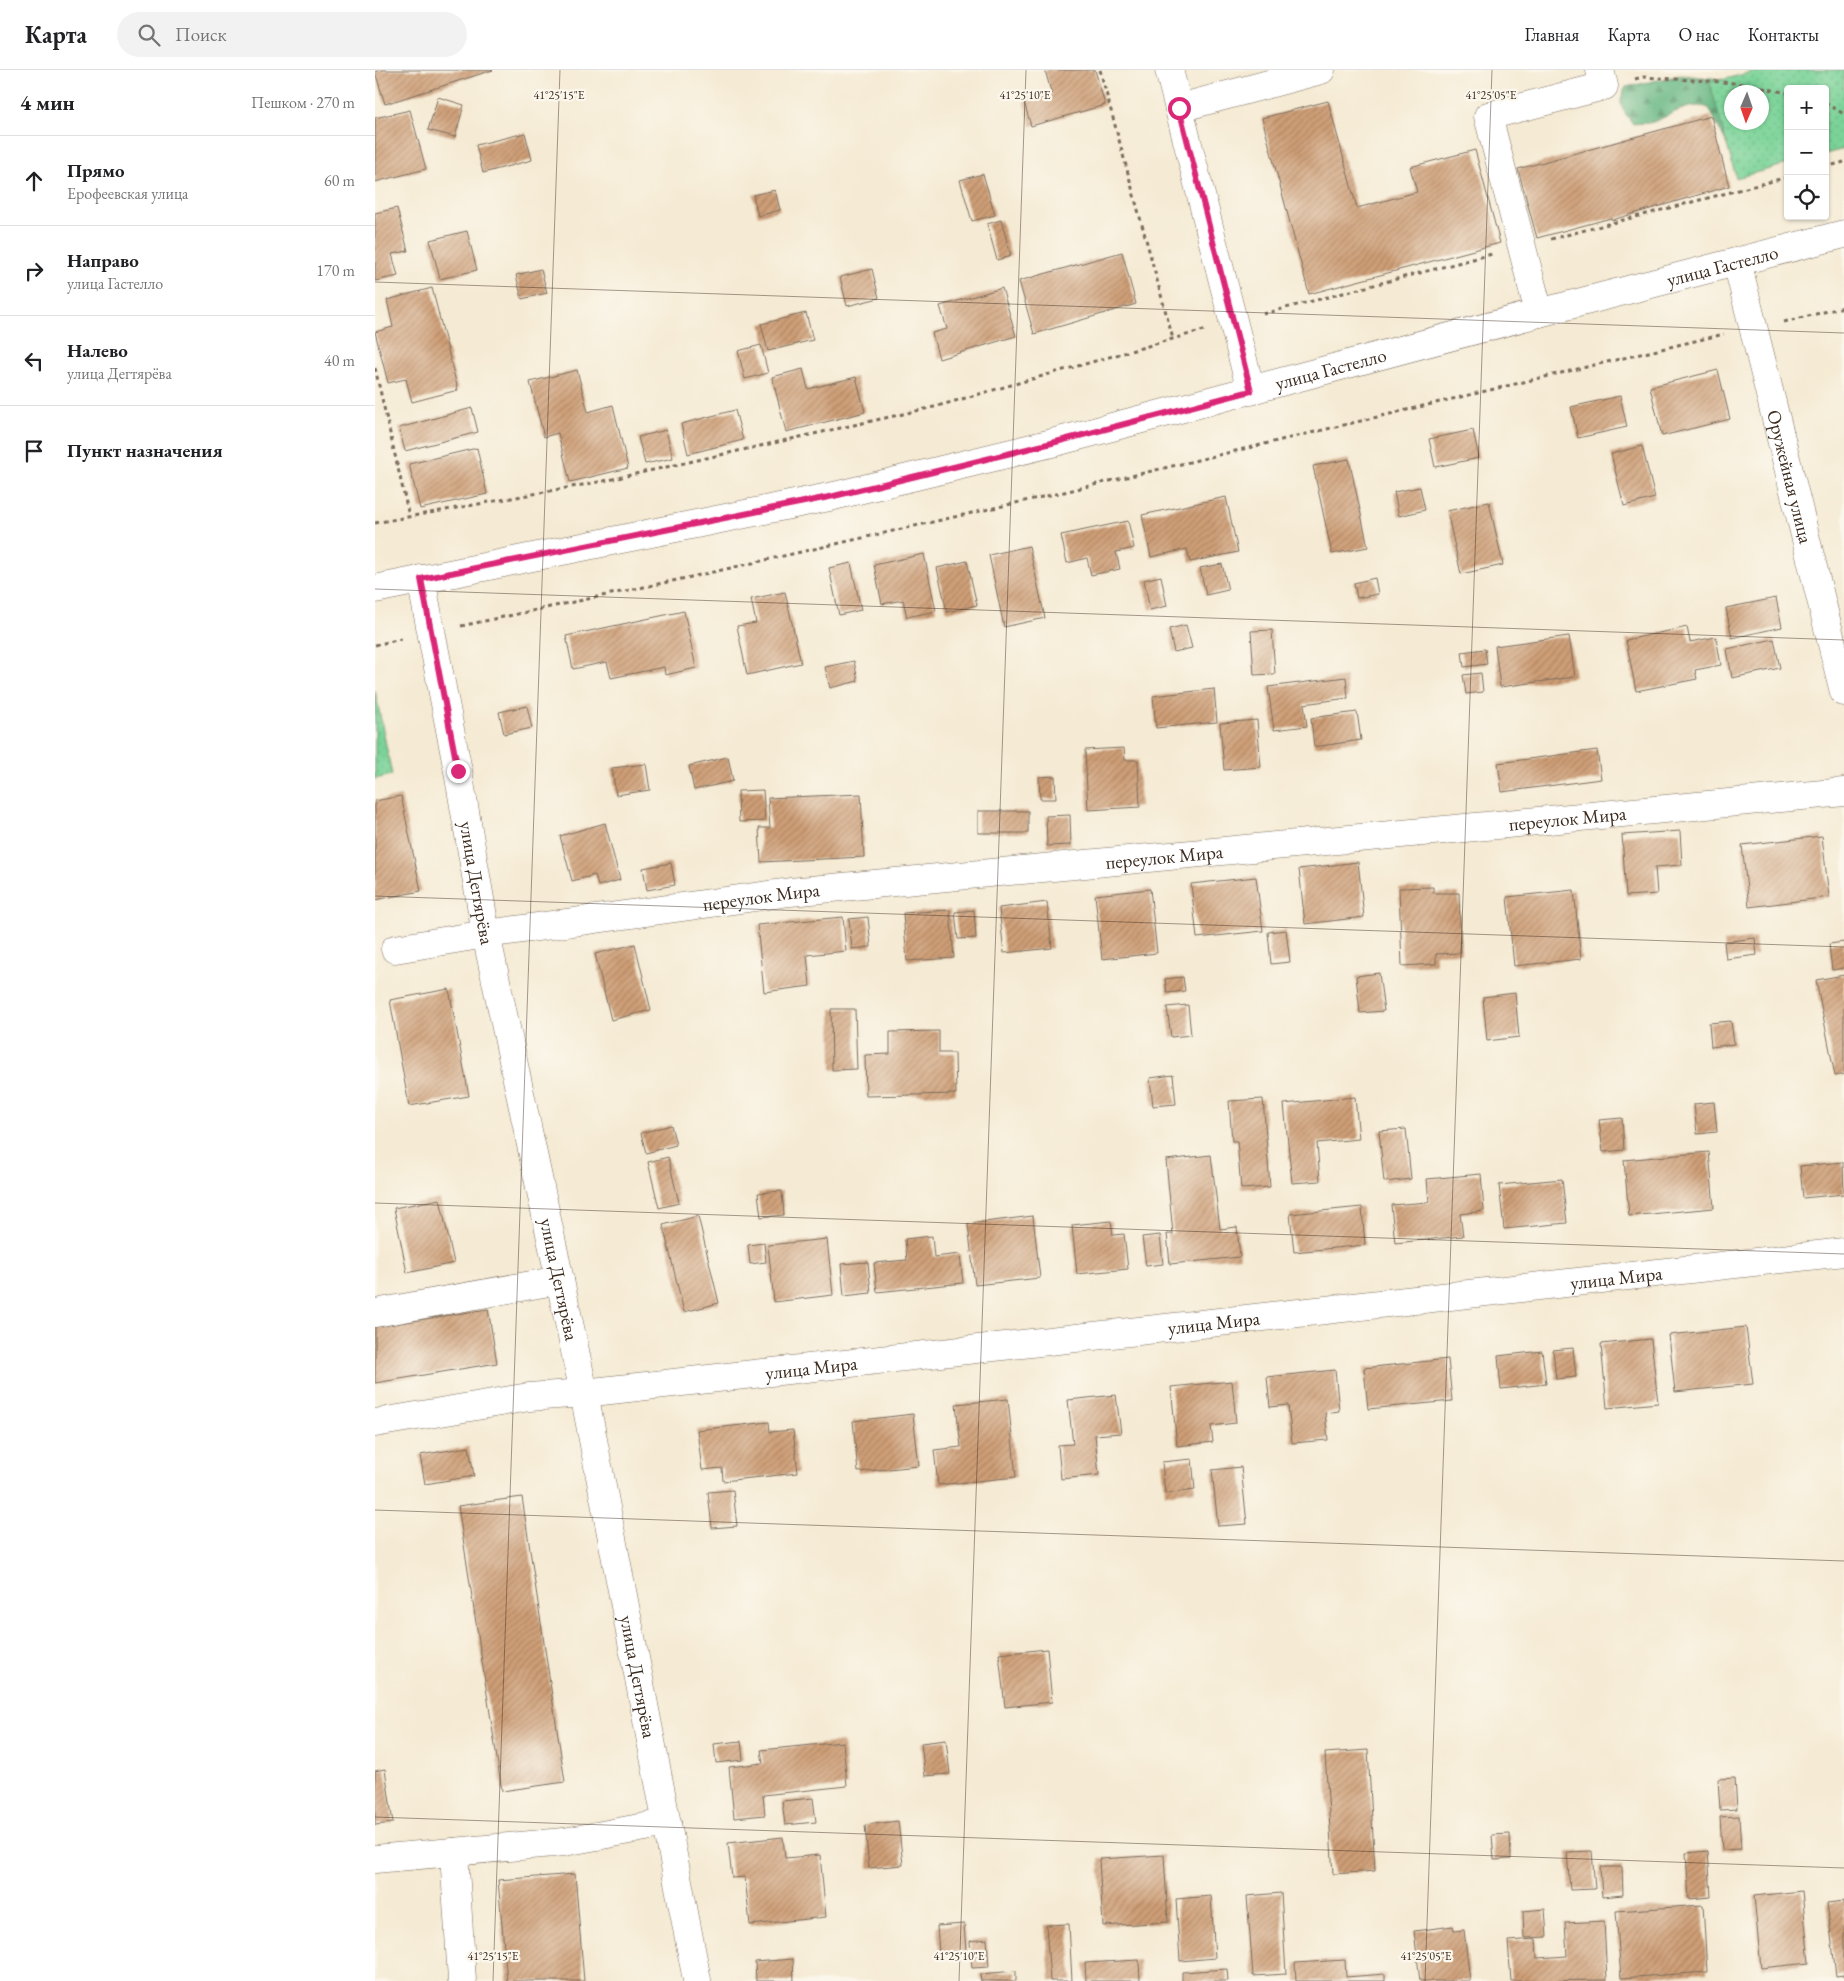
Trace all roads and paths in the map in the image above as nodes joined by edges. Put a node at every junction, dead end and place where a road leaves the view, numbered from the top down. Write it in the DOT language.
graph roads {
  1 [pos="1100,70"];
  2 [pos="1169,70"];
  3 [pos="1321,70"];
  4 [pos="1602,78"];
  5 [pos="1784,92"];
  6 [pos="1829,105"];
  7 [pos="1179,108"];
  8 [pos="1844,114"];
  9 [pos="1844,162"];
  10 [pos="1829,166"];
  11 [pos="1784,178"];
  12 [pos="1844,234"];
  13 [pos="1521,246"];
  14 [pos="1737,262"];
  15 [pos="1844,307"];
  16 [pos="1539,313"];
  17 [pos="1233,321"];
  18 [pos="1753,328"];
  19 [pos="1173,339"];
  20 [pos="375,368"];
  21 [pos="1251,391"];
  22 [pos="409,516"];
  23 [pos="375,523"];
  24 [pos="421,579"];
  25 [pos="375,589"];
  26 [pos="431,632"];
  27 [pos="375,645"];
  28 [pos="1844,692"];
  29 [pos="1844,792"];
  30 [pos="486,934"];
  31 [pos="395,949"];
  32 [pos="1844,1252"];
  33 [pos="560,1280"];
  34 [pos="375,1313"];
  35 [pos="584,1393"];
  36 [pos="375,1423"];
  37 [pos="667,1823"];
  38 [pos="454,1852"];
  39 [pos="375,1859"];
  40 [pos="697,1980"];
  41 [pos="462,1981"];
  1 -- 19 [label="path"];
  2 -- 7 [label="street"];
  3 -- 7 [label="street"];
  4 -- 5 [label="path"];
  4 -- 13 [label="street"];
  6 -- 8 [label="path"];
  7 -- 17 [label="street"];
  9 -- 10 [label="path"];
  11 -- 13 [label="path"];
  12 -- 14 [label="street, улица Гастелло"];
  13 -- 16 [label="street"];
  13 -- 17 [label="path"];
  14 -- 16 [label="street, улица Гастелло"];
  14 -- 18 [label="street, Оружейная улица"];
  15 -- 18 [label="path"];
  16 -- 21 [label="street, улица Гастелло"];
  17 -- 19 [label="path"];
  17 -- 21 [label="street"];
  18 -- 26 [label="path"];
  18 -- 28 [label="street, Оружейная улица"];
  19 -- 22 [label="path"];
  20 -- 22 [label="path"];
  21 -- 24 [label="street, улица Гастелло"];
  22 -- 23 [label="path"];
  24 -- 25 [label="street, улица Гастелло"];
  24 -- 26 [label="street, улица Дегтярёва"];
  26 -- 27 [label="path"];
  26 -- 30 [label="street, улица Дегтярёва"];
  29 -- 30 [label="street, переулок Мира"];
  30 -- 31 [label="street, переулок Мира"];
  30 -- 33 [label="street, улица Дегтярёва"];
  32 -- 35 [label="street, улица Мира"];
  33 -- 34 [label="street"];
  33 -- 35 [label="street, улица Дегтярёва"];
  35 -- 36 [label="street, улица Мира"];
  35 -- 37 [label="street, улица Дегтярёва"];
  37 -- 38 [label="street"];
  37 -- 40 [label="street, улица Дегтярёва"];
  38 -- 39 [label="street"];
  38 -- 41 [label="street"];
}
